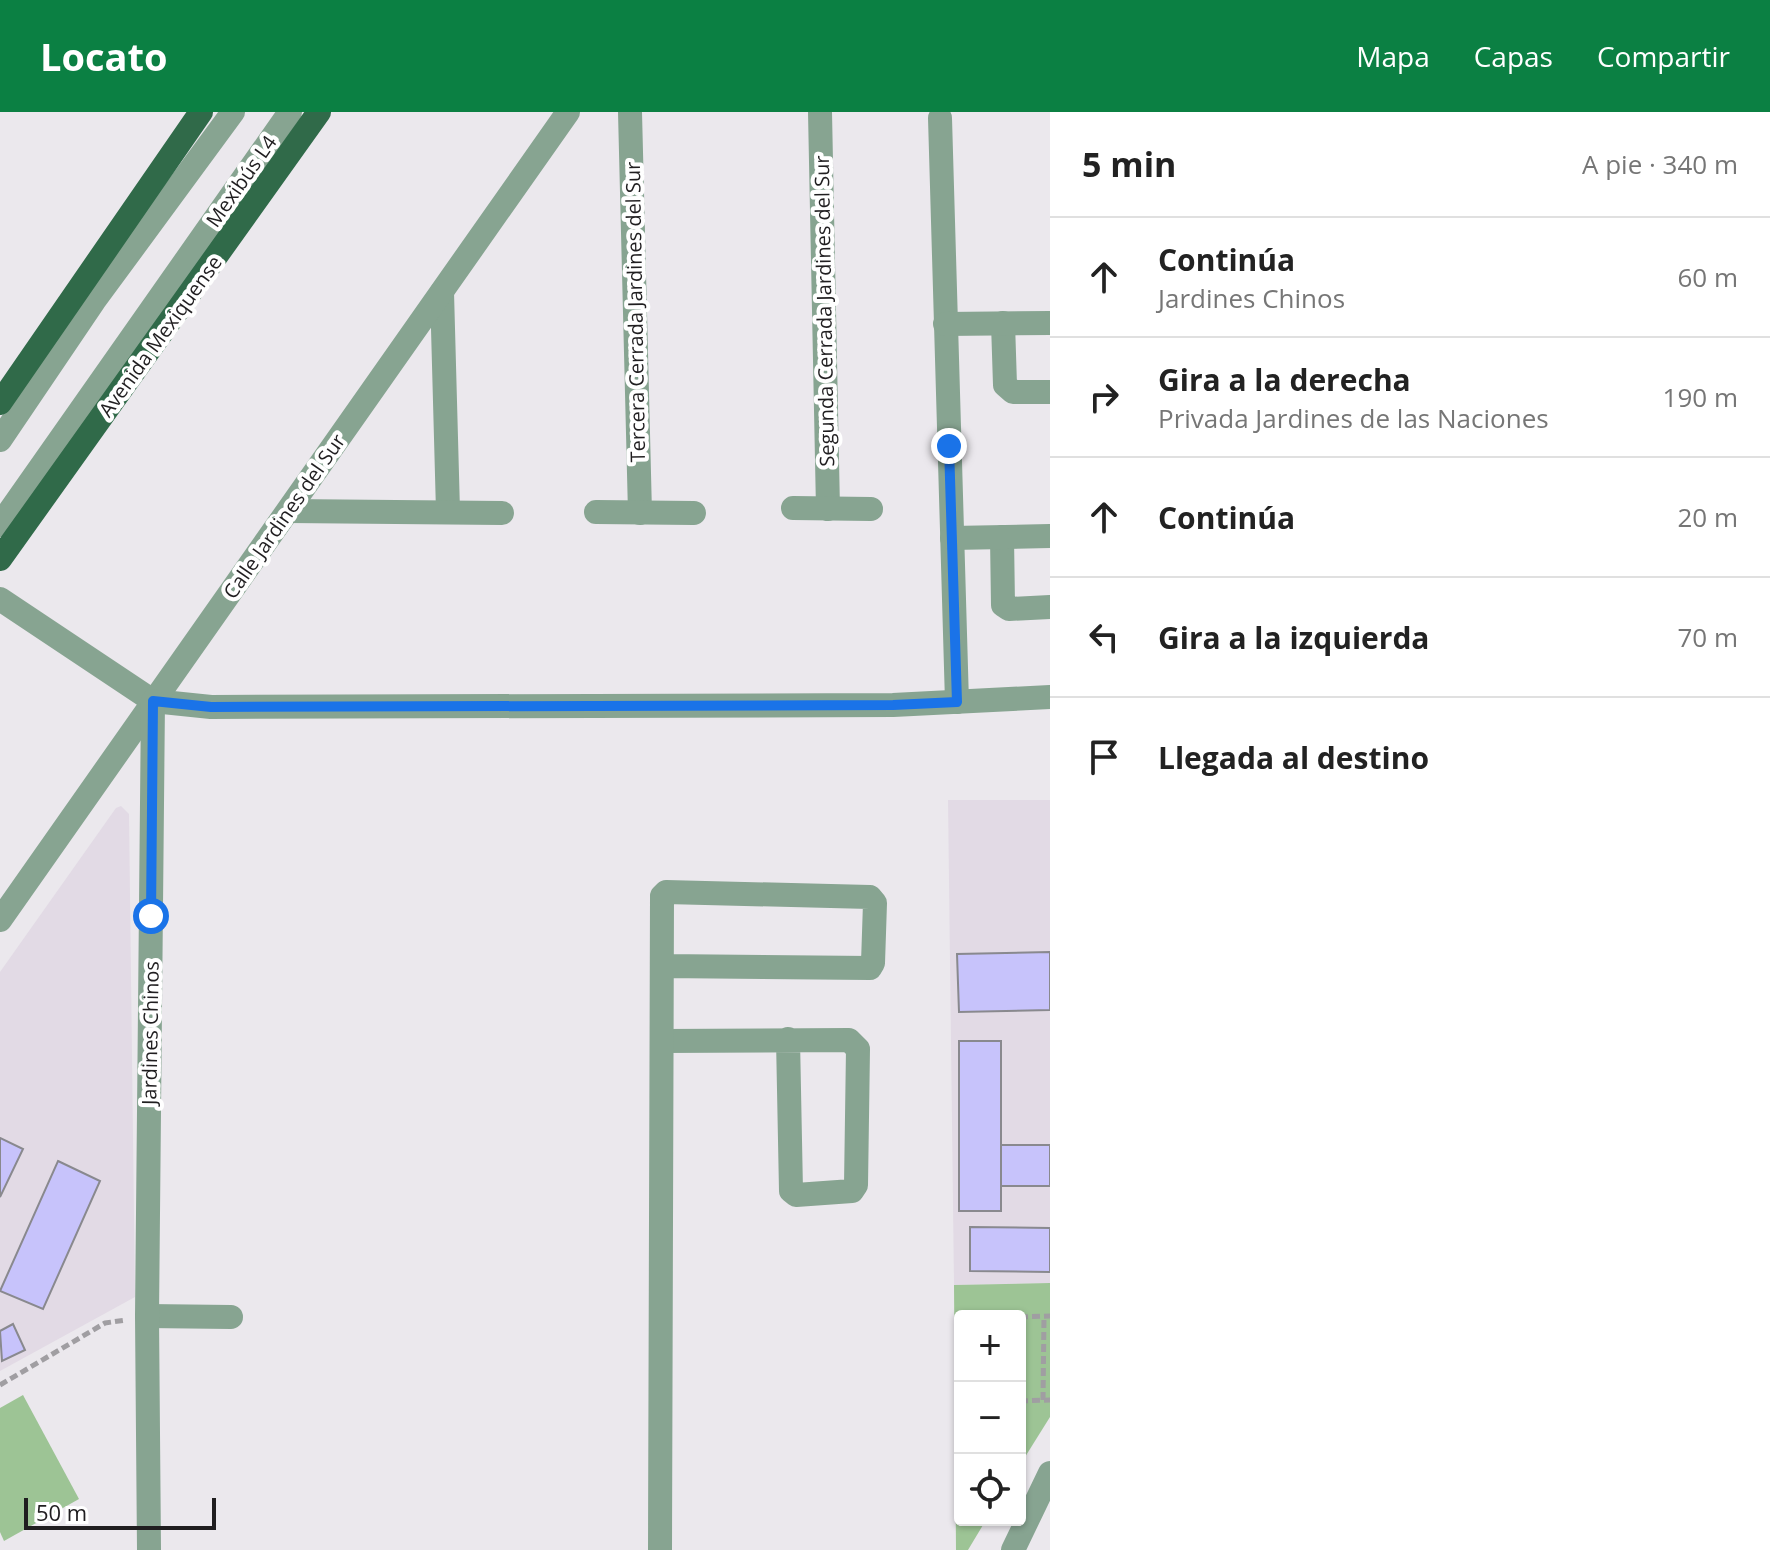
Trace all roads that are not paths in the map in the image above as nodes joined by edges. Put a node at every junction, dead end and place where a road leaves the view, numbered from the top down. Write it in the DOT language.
graph roads {
  1 [pos="201,112"];
  2 [pos="233,112"];
  3 [pos="290,112"];
  4 [pos="319,112"];
  5 [pos="568,112"];
  6 [pos="630,112"];
  7 [pos="820,112"];
  8 [pos="940,118"];
  9 [pos="442,292"];
  10 [pos="1003,323"];
  11 [pos="1050,323"];
  12 [pos="945,324"];
  13 [pos="1050,392"];
  14 [pos="0,403"];
  15 [pos="0,440"];
  16 [pos="793,508"];
  17 [pos="828,509"];
  18 [pos="871,509"];
  19 [pos="289,511"];
  20 [pos="448,511"];
  21 [pos="596,512"];
  22 [pos="502,513"];
  23 [pos="640,513"];
  24 [pos="694,513"];
  25 [pos="0,525"];
  26 [pos="1050,536"];
  27 [pos="1002,537"];
  28 [pos="952,538"];
  29 [pos="0,559"];
  30 [pos="0,599"];
  31 [pos="1050,607"];
  32 [pos="1050,697"];
  33 [pos="153,701"];
  34 [pos="957,702"];
  35 [pos="0,920"];
  36 [pos="663,966"];
  37 [pos="788,1039"];
  38 [pos="663,1041"];
  39 [pos="147,1316"];
  40 [pos="231,1317"];
  41 [pos="1050,1473"];
  42 [pos="149,1550"];
  43 [pos="660,1550"];
  44 [pos="1013,1550"];
  1 -- 14 [label="main road"];
  2 -- 15 [label="street"];
  3 -- 25 [label="street, Mexibús L4"];
  4 -- 29 [label="main road, Avenida Mexiquense"];
  5 -- 9 [label="street, Calle Jardines del Sur"];
  6 -- 23 [label="street, Tercera Cerrada Jardines del Sur"];
  7 -- 17 [label="street, Segunda Cerrada Jardines del Sur"];
  8 -- 12 [label="street"];
  9 -- 19 [label="street, Calle Jardines del Sur"];
  9 -- 20 [label="street"];
  10 -- 11 [label="street"];
  10 -- 12 [label="street"];
  10 -- 13 [label="street"];
  12 -- 28 [label="street"];
  16 -- 17 [label="street"];
  17 -- 18 [label="street"];
  19 -- 20 [label="street"];
  19 -- 33 [label="street, Calle Jardines del Sur"];
  20 -- 22 [label="street"];
  21 -- 23 [label="street"];
  23 -- 24 [label="street"];
  26 -- 27 [label="street"];
  27 -- 28 [label="street"];
  27 -- 31 [label="street"];
  28 -- 34 [label="street"];
  30 -- 33 [label="street"];
  32 -- 34 [label="street"];
  33 -- 34 [label="street"];
  33 -- 35 [label="street, Calle Jardines del Sur"];
  33 -- 39 [label="street, Jardines Chinos"];
  36 -- 36 [label="street"];
  36 -- 38 [label="street"];
  37 -- 37 [label="street"];
  37 -- 38 [label="street"];
  38 -- 43 [label="street"];
  39 -- 40 [label="street"];
  39 -- 42 [label="street, Jardines Chinos"];
  41 -- 44 [label="street"];
}
